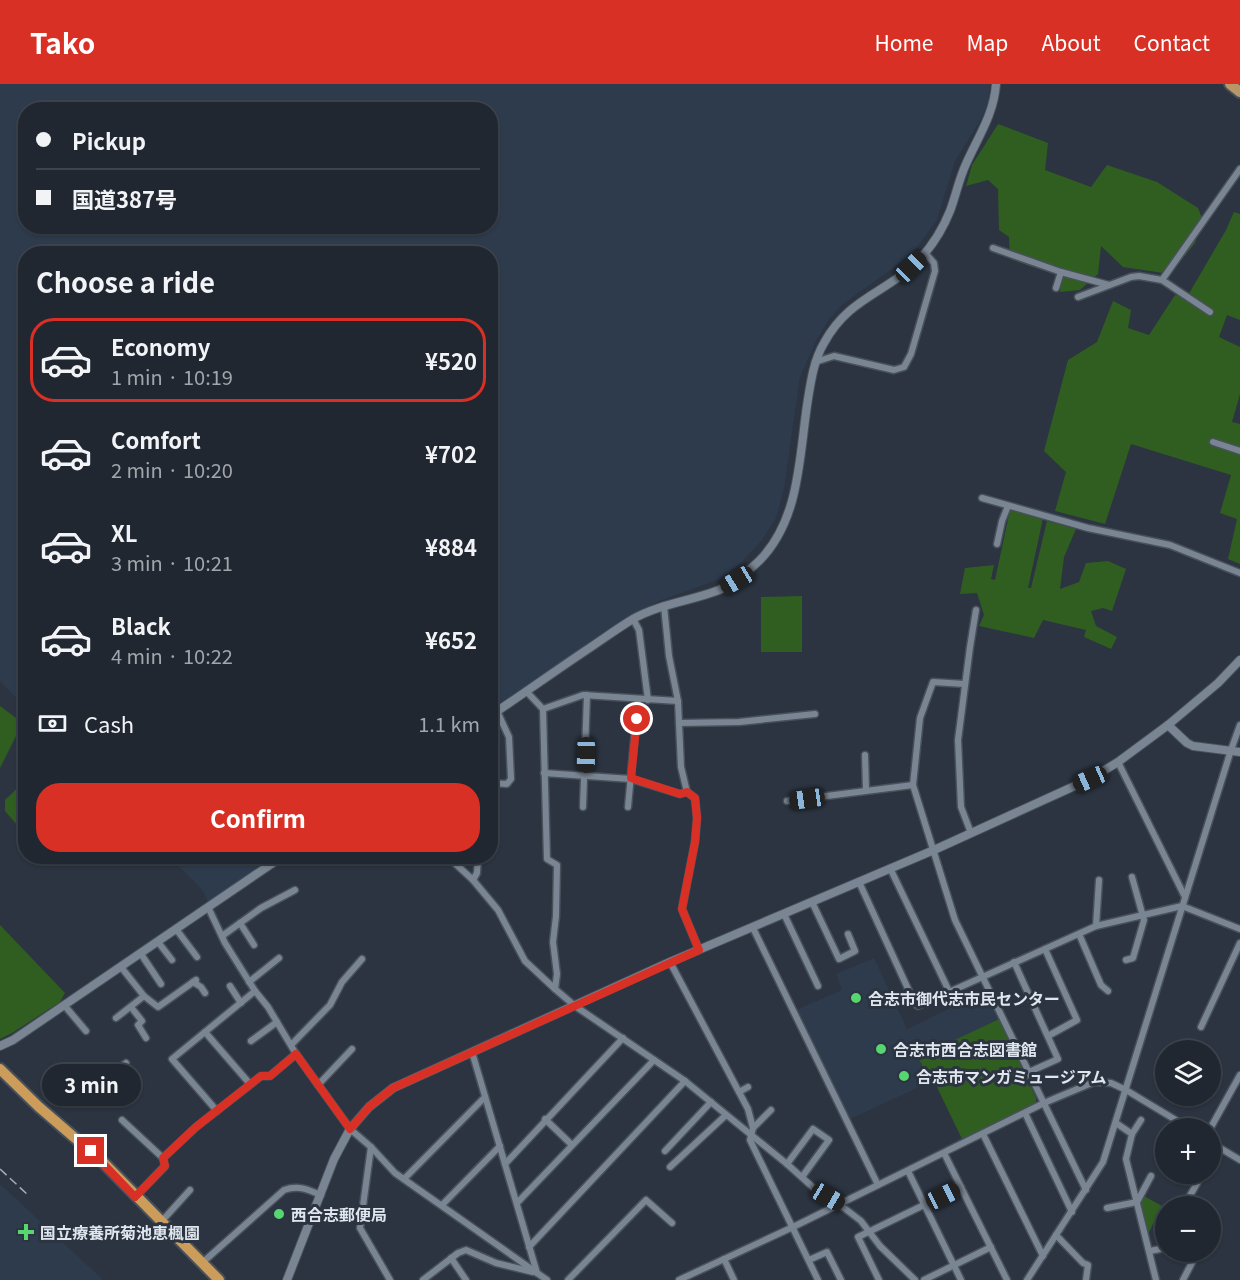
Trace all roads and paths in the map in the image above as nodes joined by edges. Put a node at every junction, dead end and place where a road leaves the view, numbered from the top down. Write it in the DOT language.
graph roads {
  1 [pos="996,84"];
  2 [pos="1240,169"];
  3 [pos="993,248"];
  4 [pos="925,253"];
  5 [pos="1062,272"];
  6 [pos="1162,280"];
  7 [pos="1109,285"];
  8 [pos="1056,288"];
  9 [pos="1078,297"];
  10 [pos="1210,312"];
  11 [pos="815,362"];
  12 [pos="1213,442"];
  13 [pos="1240,450"];
  14 [pos="982,498"];
  15 [pos="1008,506"];
  16 [pos="997,544"];
  17 [pos="1240,573"];
  18 [pos="664,606"];
  19 [pos="976,610"];
  20 [pos="633,619"];
  21 [pos="1240,660"];
  22 [pos="965,684"];
  23 [pos="526,692"];
  24 [pos="587,695"];
  25 [pos="638,699"];
  26 [pos="648,699"];
  27 [pos="678,701"];
  28 [pos="543,709"];
  29 [pos="498,711"];
  30 [pos="815,714"];
  31 [pos="498,720"];
  32 [pos="679,723"];
  33 [pos="1168,724"];
  34 [pos="1240,725"];
  35 [pos="1230,750"];
  36 [pos="1240,752"];
  37 [pos="865,755"];
  38 [pos="1118,762"];
  39 [pos="544,773"];
  40 [pos="585,775"];
  41 [pos="631,778"];
  42 [pos="498,783"];
  43 [pos="913,785"];
  44 [pos="866,790"];
  45 [pos="687,792"];
  46 [pos="787,801"];
  47 [pos="583,807"];
  48 [pos="628,807"];
  49 [pos="971,833"];
  50 [pos="934,850"];
  51 [pos="272,864"];
  52 [pos="456,864"];
  53 [pos="478,864"];
  54 [pos="890,868"];
  55 [pos="1132,876"];
  56 [pos="473,880"];
  57 [pos="1099,880"];
  58 [pos="859,882"];
  59 [pos="295,890"];
  60 [pos="1185,897"];
  61 [pos="812,902"];
  62 [pos="1182,906"];
  63 [pos="208,907"];
  64 [pos="784,914"];
  65 [pos="1144,915"];
  66 [pos="240,923"];
  67 [pos="1096,926"];
  68 [pos="753,928"];
  69 [pos="176,929"];
  70 [pos="1240,929"];
  71 [pos="848,934"];
  72 [pos="1079,934"];
  73 [pos="222,936"];
  74 [pos="158,942"];
  75 [pos="1240,943"];
  76 [pos="254,945"];
  77 [pos="1045,949"];
  78 [pos="699,950"];
  79 [pos="141,954"];
  80 [pos="197,957"];
  81 [pos="279,958"];
  82 [pos="362,959"];
  83 [pos="172,960"];
  84 [pos="1126,960"];
  85 [pos="670,962"];
  86 [pos="1014,962"];
  87 [pos="121,967"];
  88 [pos="983,975"];
  89 [pos="249,982"];
  90 [pos="161,984"];
  91 [pos="230,986"];
  92 [pos="818,986"];
  93 [pos="555,989"];
  94 [pos="255,991"];
  95 [pos="949,991"];
  96 [pos="1108,991"];
  97 [pos="205,993"];
  98 [pos="144,996"];
  99 [pos="241,1003"];
  100 [pos="64,1005"];
  101 [pos="131,1006"];
  102 [pos="575,1006"];
  103 [pos="116,1018"];
  104 [pos="277,1022"];
  105 [pos="1201,1027"];
  106 [pos="86,1031"];
  107 [pos="205,1032"];
  108 [pos="1048,1036"];
  109 [pos="146,1038"];
  110 [pos="623,1038"];
  111 [pos="251,1041"];
  112 [pos="291,1045"];
  113 [pos="0,1046"];
  114 [pos="352,1049"];
  115 [pos="472,1052"];
  116 [pos="296,1054"];
  117 [pos="654,1059"];
  118 [pos="126,1063"];
  119 [pos="0,1069"];
  120 [pos="1029,1072"];
  121 [pos="1240,1075"];
  122 [pos="686,1082"];
  123 [pos="250,1084"];
  124 [pos="318,1085"];
  125 [pos="97,1086"];
  126 [pos="747,1087"];
  127 [pos="1126,1090"];
  128 [pos="739,1092"];
  129 [pos="485,1097"];
  130 [pos="711,1102"];
  131 [pos="1044,1103"];
  132 [pos="771,1110"];
  133 [pos="216,1111"];
  134 [pos="1025,1113"];
  135 [pos="726,1115"];
  136 [pos="1172,1118"];
  137 [pos="1216,1118"];
  138 [pos="545,1119"];
  139 [pos="122,1120"];
  140 [pos="1142,1120"];
  141 [pos="1116,1123"];
  142 [pos="350,1129"];
  143 [pos="752,1132"];
  144 [pos="983,1134"];
  145 [pos="1132,1134"];
  146 [pos="573,1145"];
  147 [pos="500,1146"];
  148 [pos="371,1147"];
  149 [pos="1221,1149"];
  150 [pos="665,1151"];
  151 [pos="944,1153"];
  152 [pos="163,1158"];
  153 [pos="1240,1160"];
  154 [pos="505,1164"];
  155 [pos="787,1164"];
  156 [pos="670,1167"];
  157 [pos="908,1171"];
  158 [pos="1151,1176"];
  159 [pos="802,1177"];
  160 [pos="405,1179"];
  161 [pos="878,1185"];
  162 [pos="961,1187"];
  163 [pos="190,1190"];
  164 [pos="1086,1190"];
  165 [pos="321,1195"];
  166 [pos="135,1197"];
  167 [pos="1137,1202"];
  168 [pos="517,1203"];
  169 [pos="839,1204"];
  170 [pos="924,1204"];
  171 [pos="442,1205"];
  172 [pos="1107,1208"];
  173 [pos="1072,1212"];
  174 [pos="161,1222"];
  175 [pos="672,1222"];
  176 [pos="793,1227"];
  177 [pos="869,1231"];
  178 [pos="1056,1235"];
  179 [pos="529,1247"];
  180 [pos="991,1247"];
  181 [pos="1155,1250"];
  182 [pos="1150,1251"];
  183 [pos="1043,1256"];
  184 [pos="451,1258"];
  185 [pos="724,1258"];
  186 [pos="809,1260"];
  187 [pos="1192,1262"];
  188 [pos="202,1263"];
  189 [pos="954,1265"];
  190 [pos="537,1273"];
  191 [pos="219,1280"];
  192 [pos="287,1280"];
  193 [pos="390,1280"];
  194 [pos="423,1280"];
  195 [pos="466,1280"];
  196 [pos="547,1280"];
  197 [pos="568,1280"];
  198 [pos="680,1280"];
  199 [pos="734,1280"];
  200 [pos="818,1280"];
  201 [pos="841,1280"];
  202 [pos="879,1280"];
  203 [pos="915,1280"];
  204 [pos="924,1280"];
  205 [pos="961,1280"];
  206 [pos="1006,1280"];
  207 [pos="1027,1280"];
  208 [pos="1086,1280"];
  209 [pos="1156,1280"];
  210 [pos="1183,1280"];
  1 -- 4 [label="street"];
  2 -- 6 [label="street"];
  3 -- 5 [label="street"];
  4 -- 11 [label="street"];
  4 -- 11 [label="street"];
  5 -- 7 [label="street"];
  5 -- 8 [label="street"];
  6 -- 7 [label="street"];
  6 -- 10 [label="street"];
  7 -- 9 [label="street"];
  11 -- 18 [label="street"];
  12 -- 13 [label="street"];
  14 -- 15 [label="street"];
  15 -- 16 [label="street"];
  15 -- 17 [label="street"];
  18 -- 20 [label="street"];
  18 -- 27 [label="street"];
  19 -- 22 [label="street"];
  20 -- 23 [label="street"];
  20 -- 26 [label="street"];
  21 -- 33 [label="street"];
  22 -- 43 [label="street"];
  22 -- 49 [label="street"];
  23 -- 28 [label="street"];
  23 -- 29 [label="street"];
  24 -- 25 [label="street"];
  24 -- 28 [label="street"];
  24 -- 40 [label="street"];
  25 -- 26 [label="street"];
  25 -- 41 [label="street"];
  26 -- 27 [label="street"];
  27 -- 32 [label="street"];
  28 -- 39 [label="street"];
  30 -- 32 [label="street"];
  31 -- 42 [label="street"];
  32 -- 45 [label="street"];
  33 -- 35 [label="street"];
  33 -- 38 [label="street"];
  34 -- 35 [label="street"];
  35 -- 36 [label="street"];
  35 -- 60 [label="street"];
  37 -- 44 [label="street"];
  38 -- 49 [label="street"];
  38 -- 60 [label="street"];
  39 -- 40 [label="street"];
  39 -- 93 [label="street"];
  40 -- 41 [label="street"];
  40 -- 47 [label="street"];
  41 -- 45 [label="street"];
  41 -- 48 [label="street"];
  43 -- 44 [label="street"];
  43 -- 50 [label="street"];
  44 -- 46 [label="street"];
  45 -- 78 [label="street"];
  49 -- 50 [label="street"];
  50 -- 54 [label="street"];
  50 -- 88 [label="street"];
  51 -- 63 [label="street"];
  52 -- 56 [label="street"];
  53 -- 56 [label="street"];
  54 -- 58 [label="street"];
  54 -- 95 [label="street"];
  55 -- 65 [label="street"];
  56 -- 93 [label="street"];
  57 -- 67 [label="street"];
  58 -- 61 [label="street"];
  58 -- 95 [label="street"];
  59 -- 66 [label="street"];
  60 -- 62 [label="street"];
  61 -- 64 [label="street"];
  61 -- 71 [label="street"];
  62 -- 65 [label="street"];
  62 -- 70 [label="street"];
  62 -- 127 [label="street"];
  63 -- 69 [label="street"];
  63 -- 73 [label="street"];
  64 -- 68 [label="street"];
  64 -- 92 [label="street"];
  65 -- 67 [label="street"];
  65 -- 84 [label="street"];
  66 -- 73 [label="street"];
  66 -- 76 [label="street"];
  67 -- 72 [label="street"];
  68 -- 78 [label="street"];
  68 -- 161 [label="street"];
  69 -- 74 [label="street"];
  69 -- 80 [label="street"];
  72 -- 77 [label="street"];
  72 -- 96 [label="street"];
  73 -- 89 [label="street"];
  74 -- 79 [label="street"];
  74 -- 83 [label="street"];
  75 -- 105 [label="street"];
  77 -- 86 [label="street"];
  77 -- 108 [label="street"];
  78 -- 85 [label="street"];
  79 -- 87 [label="street"];
  79 -- 90 [label="street"];
  81 -- 89 [label="street"];
  82 -- 112 [label="street"];
  85 -- 102 [label="street"];
  85 -- 128 [label="street"];
  86 -- 88 [label="street"];
  86 -- 108 [label="street"];
  87 -- 98 [label="street"];
  87 -- 100 [label="street"];
  88 -- 95 [label="street"];
  88 -- 120 [label="street"];
  89 -- 94 [label="street"];
  91 -- 99 [label="street"];
  93 -- 102 [label="street"];
  94 -- 99 [label="street"];
  94 -- 104 [label="street"];
  97 -- 98 [label="street"];
  98 -- 101 [label="street"];
  99 -- 107 [label="street"];
  100 -- 106 [label="street"];
  100 -- 113 [label="street"];
  101 -- 103 [label="street"];
  101 -- 109 [label="street"];
  102 -- 110 [label="street"];
  102 -- 115 [label="street"];
  104 -- 111 [label="street"];
  104 -- 112 [label="street"];
  107 -- 123 [label="street"];
  107 -- 133 [label="street"];
  108 -- 120 [label="street"];
  110 -- 117 [label="street"];
  110 -- 138 [label="street"];
  112 -- 116 [label="street"];
  114 -- 124 [label="street"];
  115 -- 129 [label="street"];
  115 -- 142 [label="street"];
  116 -- 123 [label="street"];
  116 -- 124 [label="street"];
  117 -- 122 [label="street"];
  117 -- 146 [label="street"];
  118 -- 125 [label="street"];
  119 -- 166 [label="highway"];
  120 -- 131 [label="street"];
  121 -- 137 [label="street"];
  122 -- 130 [label="street"];
  122 -- 179 [label="street"];
  123 -- 133 [label="street"];
  124 -- 142 [label="street"];
  126 -- 128 [label="street"];
  127 -- 131 [label="street"];
  127 -- 136 [label="street"];
  127 -- 141 [label="street"];
  128 -- 143 [label="street"];
  129 -- 147 [label="street"];
  129 -- 160 [label="street"];
  130 -- 135 [label="street"];
  130 -- 150 [label="street"];
  131 -- 134 [label="street"];
  131 -- 164 [label="street"];
  132 -- 143 [label="street"];
  133 -- 152 [label="street"];
  134 -- 144 [label="street"];
  134 -- 173 [label="street"];
  135 -- 143 [label="street"];
  135 -- 156 [label="street"];
  138 -- 146 [label="street"];
  138 -- 154 [label="street"];
  139 -- 152 [label="street"];
  140 -- 145 [label="street"];
  141 -- 145 [label="street"];
  141 -- 164 [label="street"];
  142 -- 148 [label="street"];
  142 -- 165 [label="street"];
  143 -- 155 [label="street"];
  143 -- 176 [label="street"];
  144 -- 151 [label="street"];
  144 -- 183 [label="street"];
  145 -- 167 [label="street"];
  146 -- 168 [label="street"];
  147 -- 154 [label="street"];
  147 -- 171 [label="street"];
  148 -- 160 [label="street"];
  148 -- 193 [label="street"];
  149 -- 153 [label="street"];
  151 -- 157 [label="street"];
  151 -- 162 [label="street"];
  152 -- 166 [label="street"];
  154 -- 168 [label="street"];
  155 -- 159 [label="street"];
  155 -- 159 [label="street"];
  157 -- 161 [label="street"];
  157 -- 170 [label="street"];
  158 -- 167 [label="street"];
  159 -- 169 [label="street"];
  160 -- 171 [label="street"];
  161 -- 169 [label="street"];
  162 -- 170 [label="street"];
  162 -- 180 [label="street"];
  163 -- 174 [label="street"];
  164 -- 173 [label="street"];
  165 -- 188 [label="street"];
  165 -- 192 [label="street"];
  166 -- 174 [label="highway"];
  167 -- 172 [label="street"];
  167 -- 182 [label="street"];
  168 -- 179 [label="street"];
  169 -- 176 [label="street"];
  169 -- 177 [label="street"];
  170 -- 177 [label="street"];
  170 -- 189 [label="street"];
  171 -- 190 [label="street"];
  173 -- 178 [label="street"];
  174 -- 188 [label="highway"];
  175 -- 197 [label="street"];
  176 -- 185 [label="street"];
  176 -- 186 [label="street"];
  177 -- 202 [label="street"];
  177 -- 203 [label="street"];
  178 -- 183 [label="street"];
  178 -- 208 [label="street"];
  179 -- 190 [label="street"];
  180 -- 189 [label="street"];
  180 -- 206 [label="street"];
  181 -- 182 [label="street"];
  182 -- 209 [label="street"];
  183 -- 207 [label="street"];
  184 -- 190 [label="street"];
  184 -- 194 [label="street"];
  184 -- 195 [label="street"];
  185 -- 198 [label="street"];
  185 -- 199 [label="street"];
  186 -- 200 [label="street"];
  186 -- 201 [label="street"];
  187 -- 210 [label="street"];
  188 -- 191 [label="highway"];
  189 -- 204 [label="street"];
  189 -- 205 [label="street"];
  190 -- 196 [label="street"];
}
